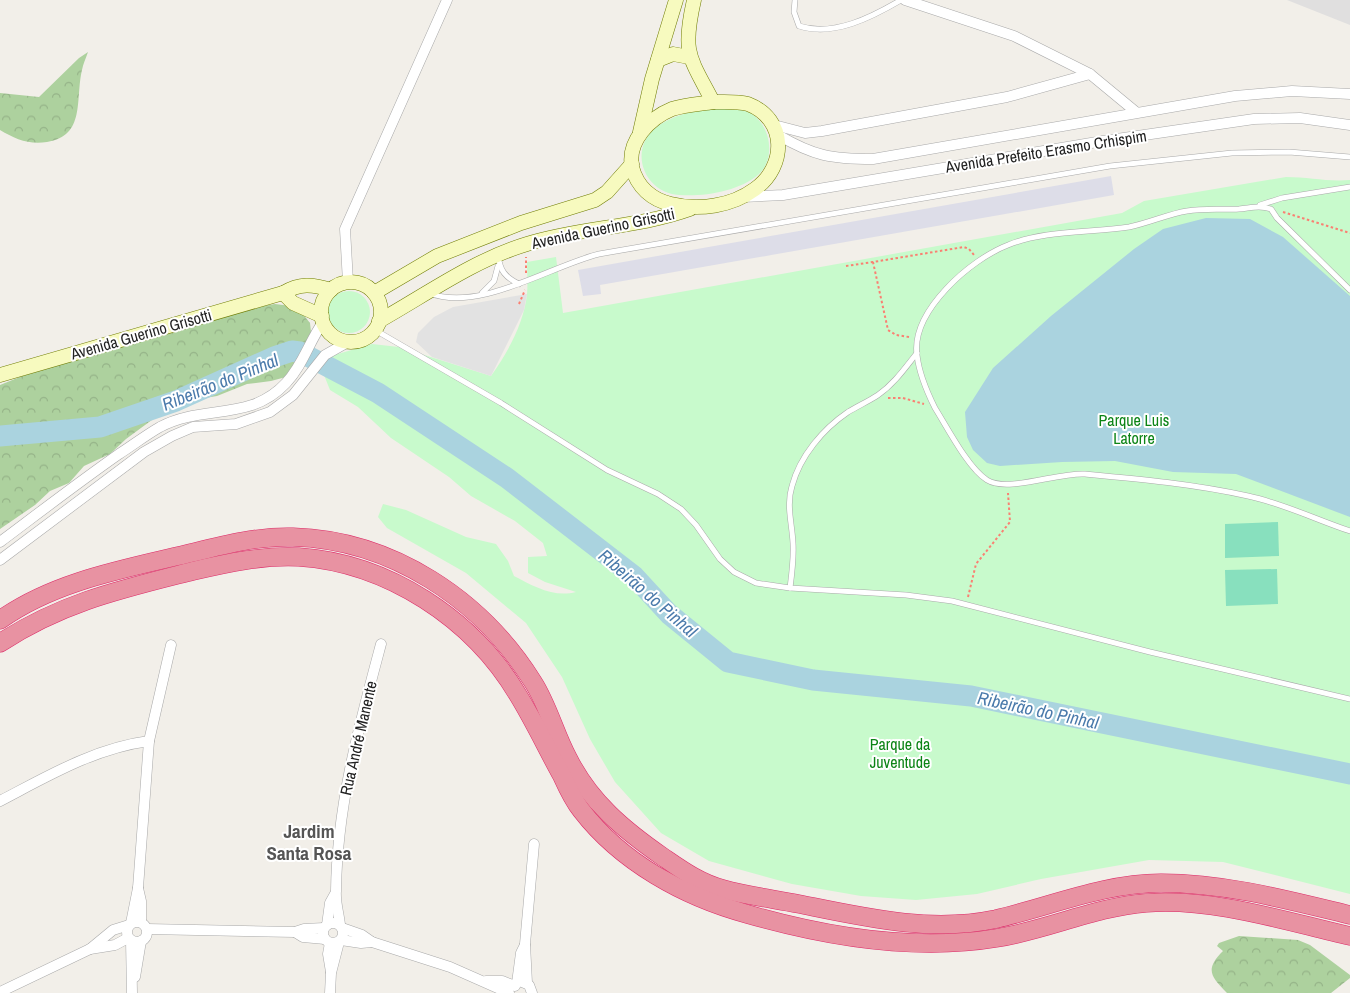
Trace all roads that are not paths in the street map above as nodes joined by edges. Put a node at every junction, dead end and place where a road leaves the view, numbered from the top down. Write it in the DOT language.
graph roads {
  1 [pos="447,0"];
  2 [pos="676,0"];
  3 [pos="694,0"];
  4 [pos="795,0"];
  5 [pos="903,0"];
  6 [pos="689,57"];
  7 [pos="658,60"];
  8 [pos="1090,74"];
  9 [pos="1350,94"];
  10 [pos="714,102"];
  11 [pos="1136,112"];
  12 [pos="1350,125"];
  13 [pos="776,130"];
  14 [pos="640,132"];
  15 [pos="1350,157"];
  16 [pos="632,164"];
  17 [pos="1350,187"];
  18 [pos="742,197"];
  19 [pos="1260,205"];
  20 [pos="696,207"];
  21 [pos="498,260"];
  22 [pos="348,282"];
  23 [pos="520,284"];
  24 [pos="331,290"];
  25 [pos="1350,290"];
  26 [pos="374,293"];
  27 [pos="429,293"];
  28 [pos="283,294"];
  29 [pos="480,294"];
  30 [pos="322,319"];
  31 [pos="377,325"];
  32 [pos="348,342"];
  33 [pos="917,353"];
  34 [pos="0,375"];
  35 [pos="1350,531"];
  36 [pos="0,542"];
  37 [pos="0,560"];
  38 [pos="790,588"];
  39 [pos="0,620"];
  40 [pos="0,643"];
  41 [pos="381,644"];
  42 [pos="171,646"];
  43 [pos="1350,699"];
  44 [pos="149,741"];
  45 [pos="0,801"];
  46 [pos="534,844"];
  47 [pos="336,894"];
  48 [pos="1350,916"];
  49 [pos="137,925"];
  50 [pos="341,926"];
  51 [pos="331,936"];
  52 [pos="1350,936"];
  53 [pos="133,940"];
  54 [pos="372,942"];
  55 [pos="90,949"];
  56 [pos="133,988"];
  57 [pos="520,988"];
  58 [pos="0,992"];
  59 [pos="330,993"];
  60 [pos="542,993"];
  1 -- 22 [label="street"];
  2 -- 7 [label="main road"];
  3 -- 6 [label="main road"];
  4 -- 5 [label="lane"];
  5 -- 8 [label="street"];
  6 -- 7 [label="main road"];
  6 -- 10 [label="main road"];
  7 -- 14 [label="main road"];
  8 -- 11 [label="street"];
  8 -- 13 [label="street"];
  9 -- 11 [label="street, Avenida Prefeito Erasmo Crhispim"];
  10 -- 13 [label="main road"];
  10 -- 14 [label="main road"];
  11 -- 13 [label="street, Avenida Prefeito Erasmo Crhispim"];
  12 -- 18 [label="street, Avenida Prefeito Erasmo Crhispim"];
  13 -- 18 [label="main road"];
  14 -- 16 [label="main road"];
  15 -- 23 [label="lane"];
  16 -- 20 [label="main road"];
  16 -- 26 [label="main road, Avenida Guerino Grisotti"];
  17 -- 19 [label="lane"];
  18 -- 20 [label="main road"];
  19 -- 25 [label="lane"];
  19 -- 33 [label="lane"];
  20 -- 21 [label="main road, Avenida Guerino Grisotti"];
  21 -- 23 [label="lane"];
  21 -- 27 [label="main road, Avenida Guerino Grisotti"];
  21 -- 29 [label="lane"];
  22 -- 24 [label="main road"];
  22 -- 26 [label="main road"];
  23 -- 29 [label="lane"];
  24 -- 28 [label="main road, Avenida Guerino Grisotti"];
  24 -- 30 [label="main road"];
  26 -- 31 [label="main road"];
  27 -- 29 [label="lane"];
  27 -- 31 [label="main road, Avenida Guerino Grisotti"];
  28 -- 30 [label="main road"];
  28 -- 34 [label="main road, Avenida Guerino Grisotti"];
  30 -- 32 [label="main road"];
  30 -- 36 [label="street"];
  31 -- 32 [label="main road"];
  31 -- 38 [label="lane"];
  32 -- 37 [label="street"];
  33 -- 35 [label="lane"];
  33 -- 38 [label="lane"];
  38 -- 43 [label="lane"];
  39 -- 48 [label="highway"];
  40 -- 52 [label="highway"];
  41 -- 47 [label="street, Rua André Manente"];
  42 -- 44 [label="street"];
  44 -- 45 [label="street"];
  44 -- 49 [label="street"];
  46 -- 57 [label="street"];
  47 -- 50 [label="street, Rua André Manente"];
  47 -- 51 [label="street, Rua André Manente"];
  49 -- 51 [label="street"];
  49 -- 53 [label="street"];
  49 -- 53 [label="street"];
  49 -- 55 [label="street"];
  50 -- 51 [label="street"];
  50 -- 51 [label="street, Rua André Manente"];
  50 -- 54 [label="street"];
  51 -- 54 [label="street"];
  51 -- 59 [label="street, Rua André Manente"];
  53 -- 55 [label="street"];
  53 -- 56 [label="street"];
  54 -- 57 [label="street"];
  55 -- 58 [label="street"];
  57 -- 60 [label="street"];
}
